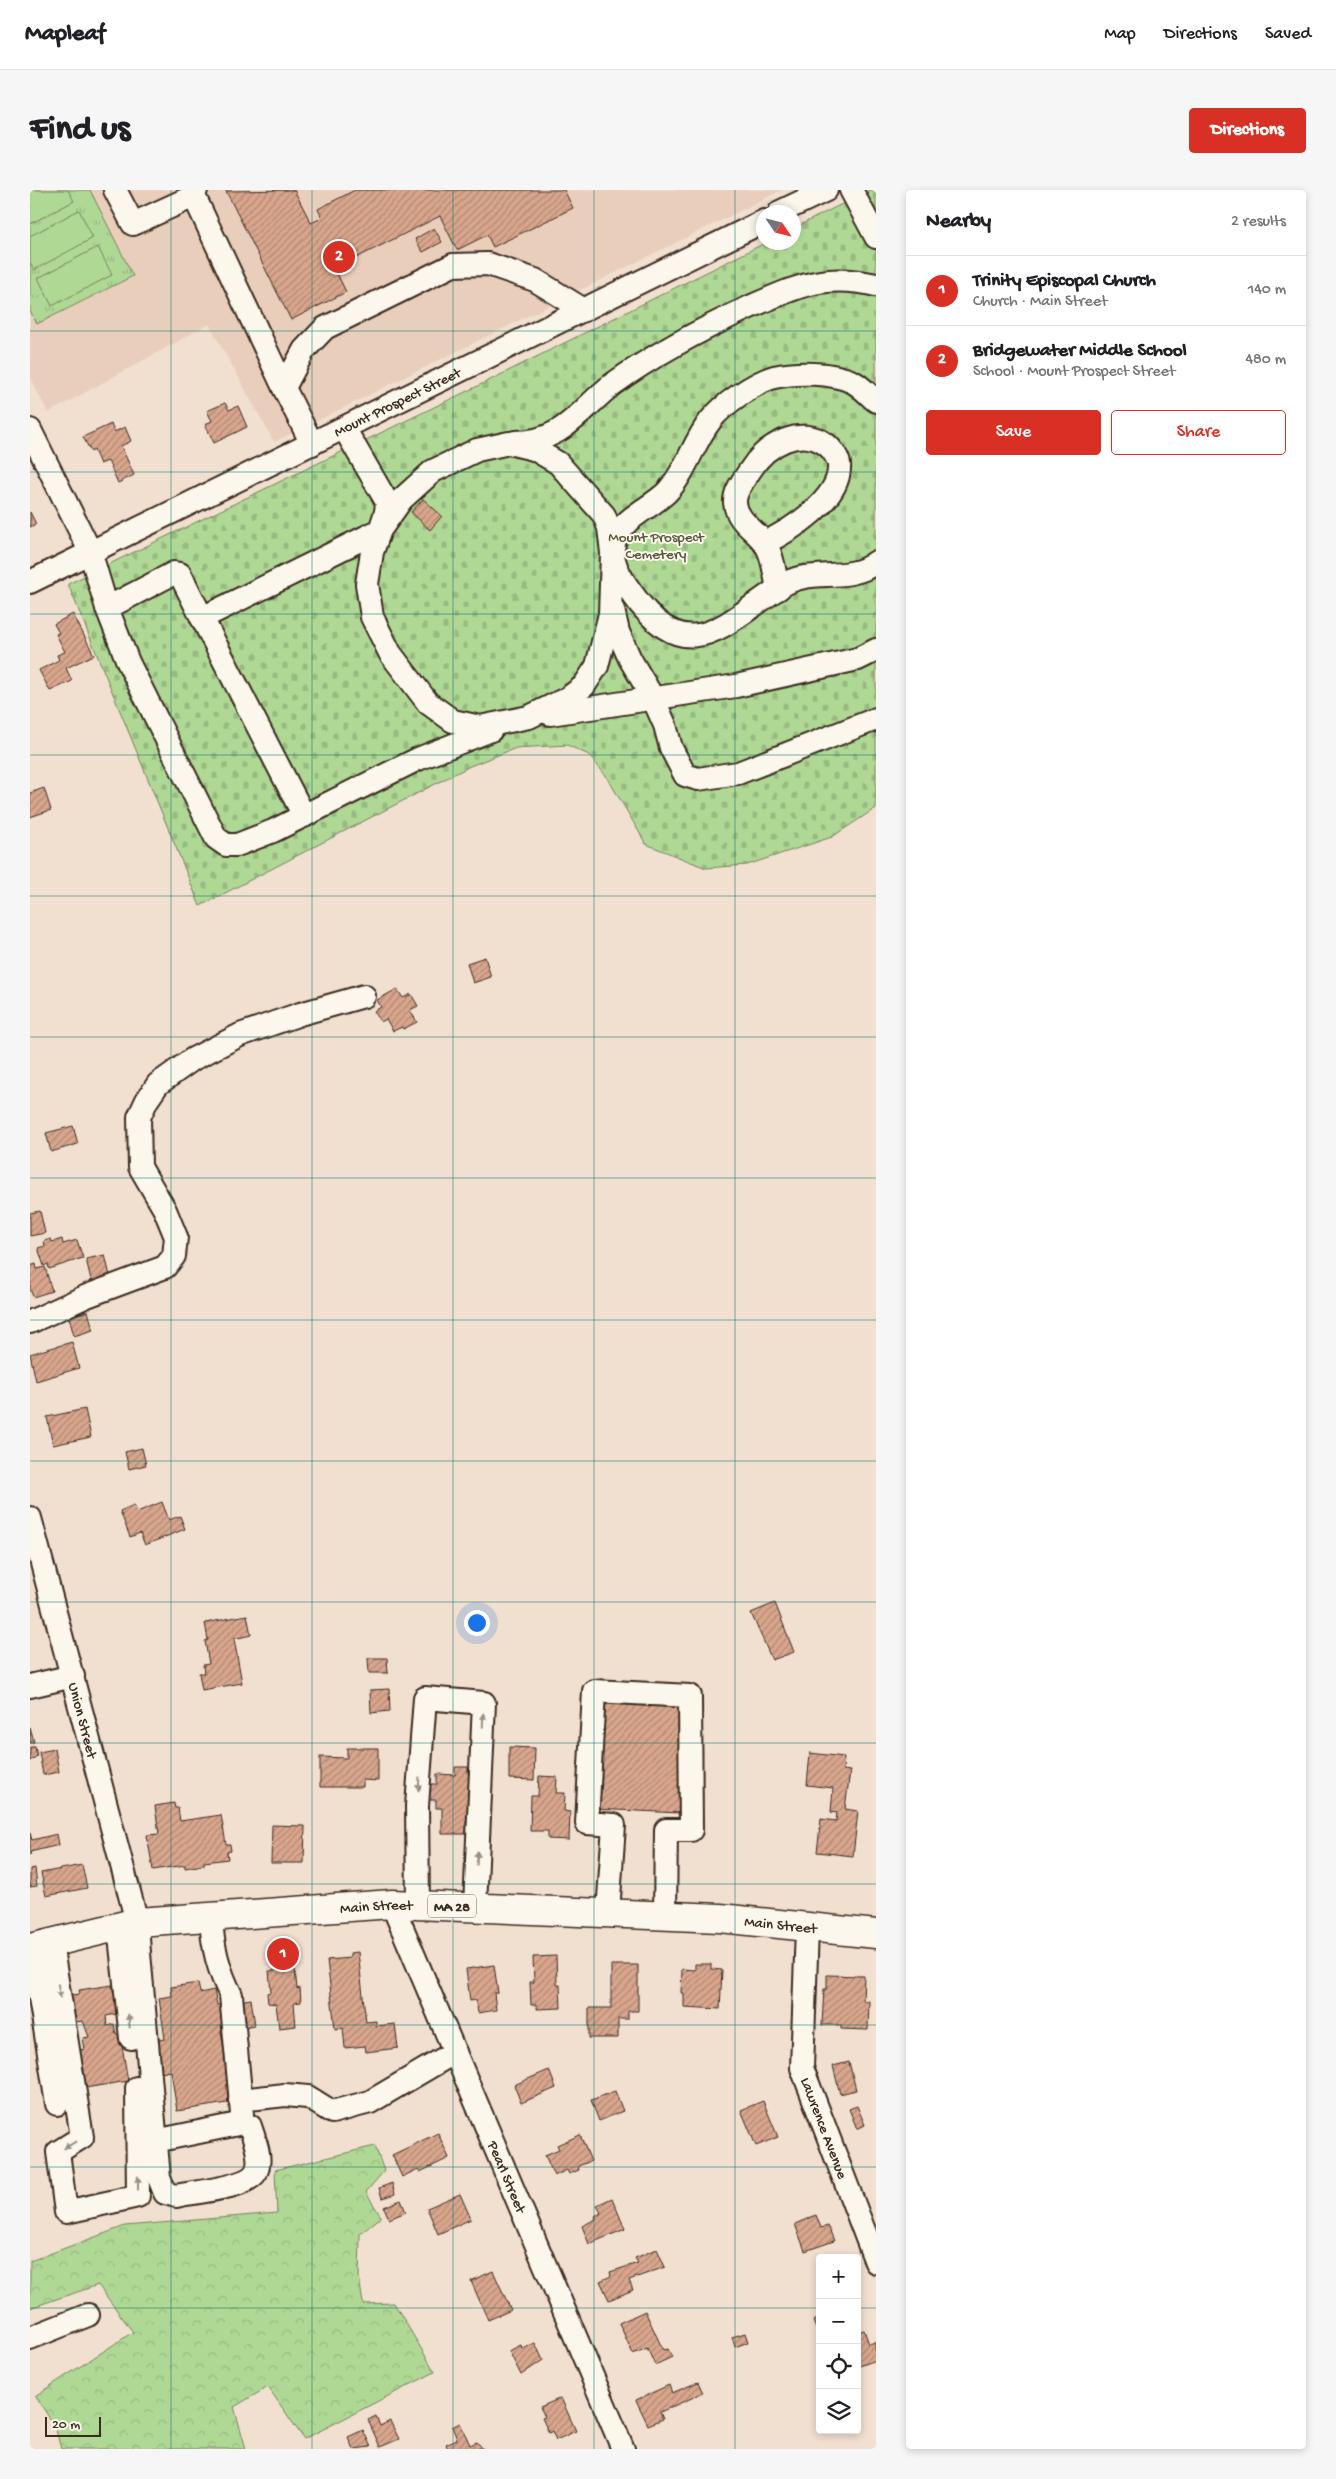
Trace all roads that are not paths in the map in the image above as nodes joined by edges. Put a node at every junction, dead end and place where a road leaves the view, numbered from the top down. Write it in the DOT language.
graph roads {
  1 [pos="115,190"];
  2 [pos="826,190"];
  3 [pos="851,190"];
  4 [pos="195,193"];
  5 [pos="798,196"];
  6 [pos="788,205"];
  7 [pos="756,225"];
  8 [pos="876,237"];
  9 [pos="876,285"];
  10 [pos="584,310"];
  11 [pos="284,388"];
  12 [pos="876,401"];
  13 [pos="344,428"];
  14 [pos="30,430"];
  15 [pos="509,442"];
  16 [pos="312,444"];
  17 [pos="380,530"];
  18 [pos="764,543"];
  19 [pos="90,551"];
  20 [pos="612,554"];
  21 [pos="876,562"];
  22 [pos="30,582"];
  23 [pos="778,588"];
  24 [pos="610,596"];
  25 [pos="107,608"];
  26 [pos="202,618"];
  27 [pos="876,650"];
  28 [pos="653,698"];
  29 [pos="529,717"];
  30 [pos="876,719"];
  31 [pos="304,816"];
  32 [pos="364,996"];
  33 [pos="30,1322"];
  34 [pos="30,1518"];
  35 [pos="73,1676"];
  36 [pos="30,1686"];
  37 [pos="405,1904"];
  38 [pos="474,1907"];
  39 [pos="608,1913"];
  40 [pos="665,1915"];
  41 [pos="211,1917"];
  42 [pos="128,1925"];
  43 [pos="808,1928"];
  44 [pos="876,1934"];
  45 [pos="38,1946"];
  46 [pos="455,2052"];
  47 [pos="240,2100"];
  48 [pos="57,2104"];
  49 [pos="243,2123"];
  50 [pos="155,2141"];
  51 [pos="876,2262"];
  52 [pos="88,2315"];
  53 [pos="30,2338"];
  54 [pos="624,2449"];
  1 -- 4 [label="street"];
  2 -- 5 [label="street"];
  3 -- 8 [label="street"];
  4 -- 11 [label="street"];
  5 -- 6 [label="street"];
  7 -- 10 [label="street, Mount Prospect Street"];
  9 -- 15 [label="street"];
  10 -- 11 [label="street"];
  10 -- 13 [label="street, Mount Prospect Street"];
  11 -- 16 [label="street"];
  12 -- 20 [label="street"];
  13 -- 16 [label="street, Mount Prospect Street"];
  13 -- 17 [label="street"];
  14 -- 19 [label="street"];
  15 -- 17 [label="street"];
  15 -- 20 [label="street"];
  16 -- 19 [label="street, Mount Prospect Street"];
  17 -- 26 [label="street"];
  17 -- 29 [label="street"];
  18 -- 18 [label="street"];
  18 -- 23 [label="street"];
  19 -- 22 [label="street, Mount Prospect Street"];
  19 -- 25 [label="street"];
  20 -- 23 [label="street"];
  20 -- 24 [label="street"];
  21 -- 23 [label="street"];
  24 -- 28 [label="street"];
  24 -- 29 [label="street"];
  25 -- 26 [label="street"];
  25 -- 31 [label="street"];
  26 -- 31 [label="street"];
  27 -- 28 [label="street"];
  28 -- 29 [label="street"];
  28 -- 30 [label="street"];
  29 -- 31 [label="street"];
  32 -- 33 [label="street"];
  34 -- 35 [label="street, Union Street"];
  35 -- 36 [label="street"];
  35 -- 42 [label="street, Union Street"];
  37 -- 38 [label="main road, Main Street / MA 28"];
  38 -- 37 [label="street, one-way"];
  37 -- 41 [label="main road, Main Street / MA 28"];
  37 -- 46 [label="street, Pearl Street"];
  38 -- 39 [label="main road, Main Street / MA 28"];
  39 -- 40 [label="main road, Main Street / MA 28"];
  39 -- 40 [label="street"];
  40 -- 43 [label="main road, Main Street / MA 28"];
  41 -- 42 [label="main road, Main Street / MA 28"];
  41 -- 47 [label="street"];
  42 -- 45 [label="main road, Main Street / MA 28"];
  45 -- 42 [label="street, one-way"];
  42 -- 50 [label="street"];
  43 -- 44 [label="main road, Main Street / MA 28"];
  43 -- 51 [label="street, Lawrence Avenue"];
  45 -- 48 [label="street"];
  46 -- 47 [label="street"];
  46 -- 54 [label="street, Pearl Street"];
  47 -- 49 [label="street"];
  49 -- 50 [label="street"];
  49 -- 50 [label="street"];
  52 -- 53 [label="street"];
}
